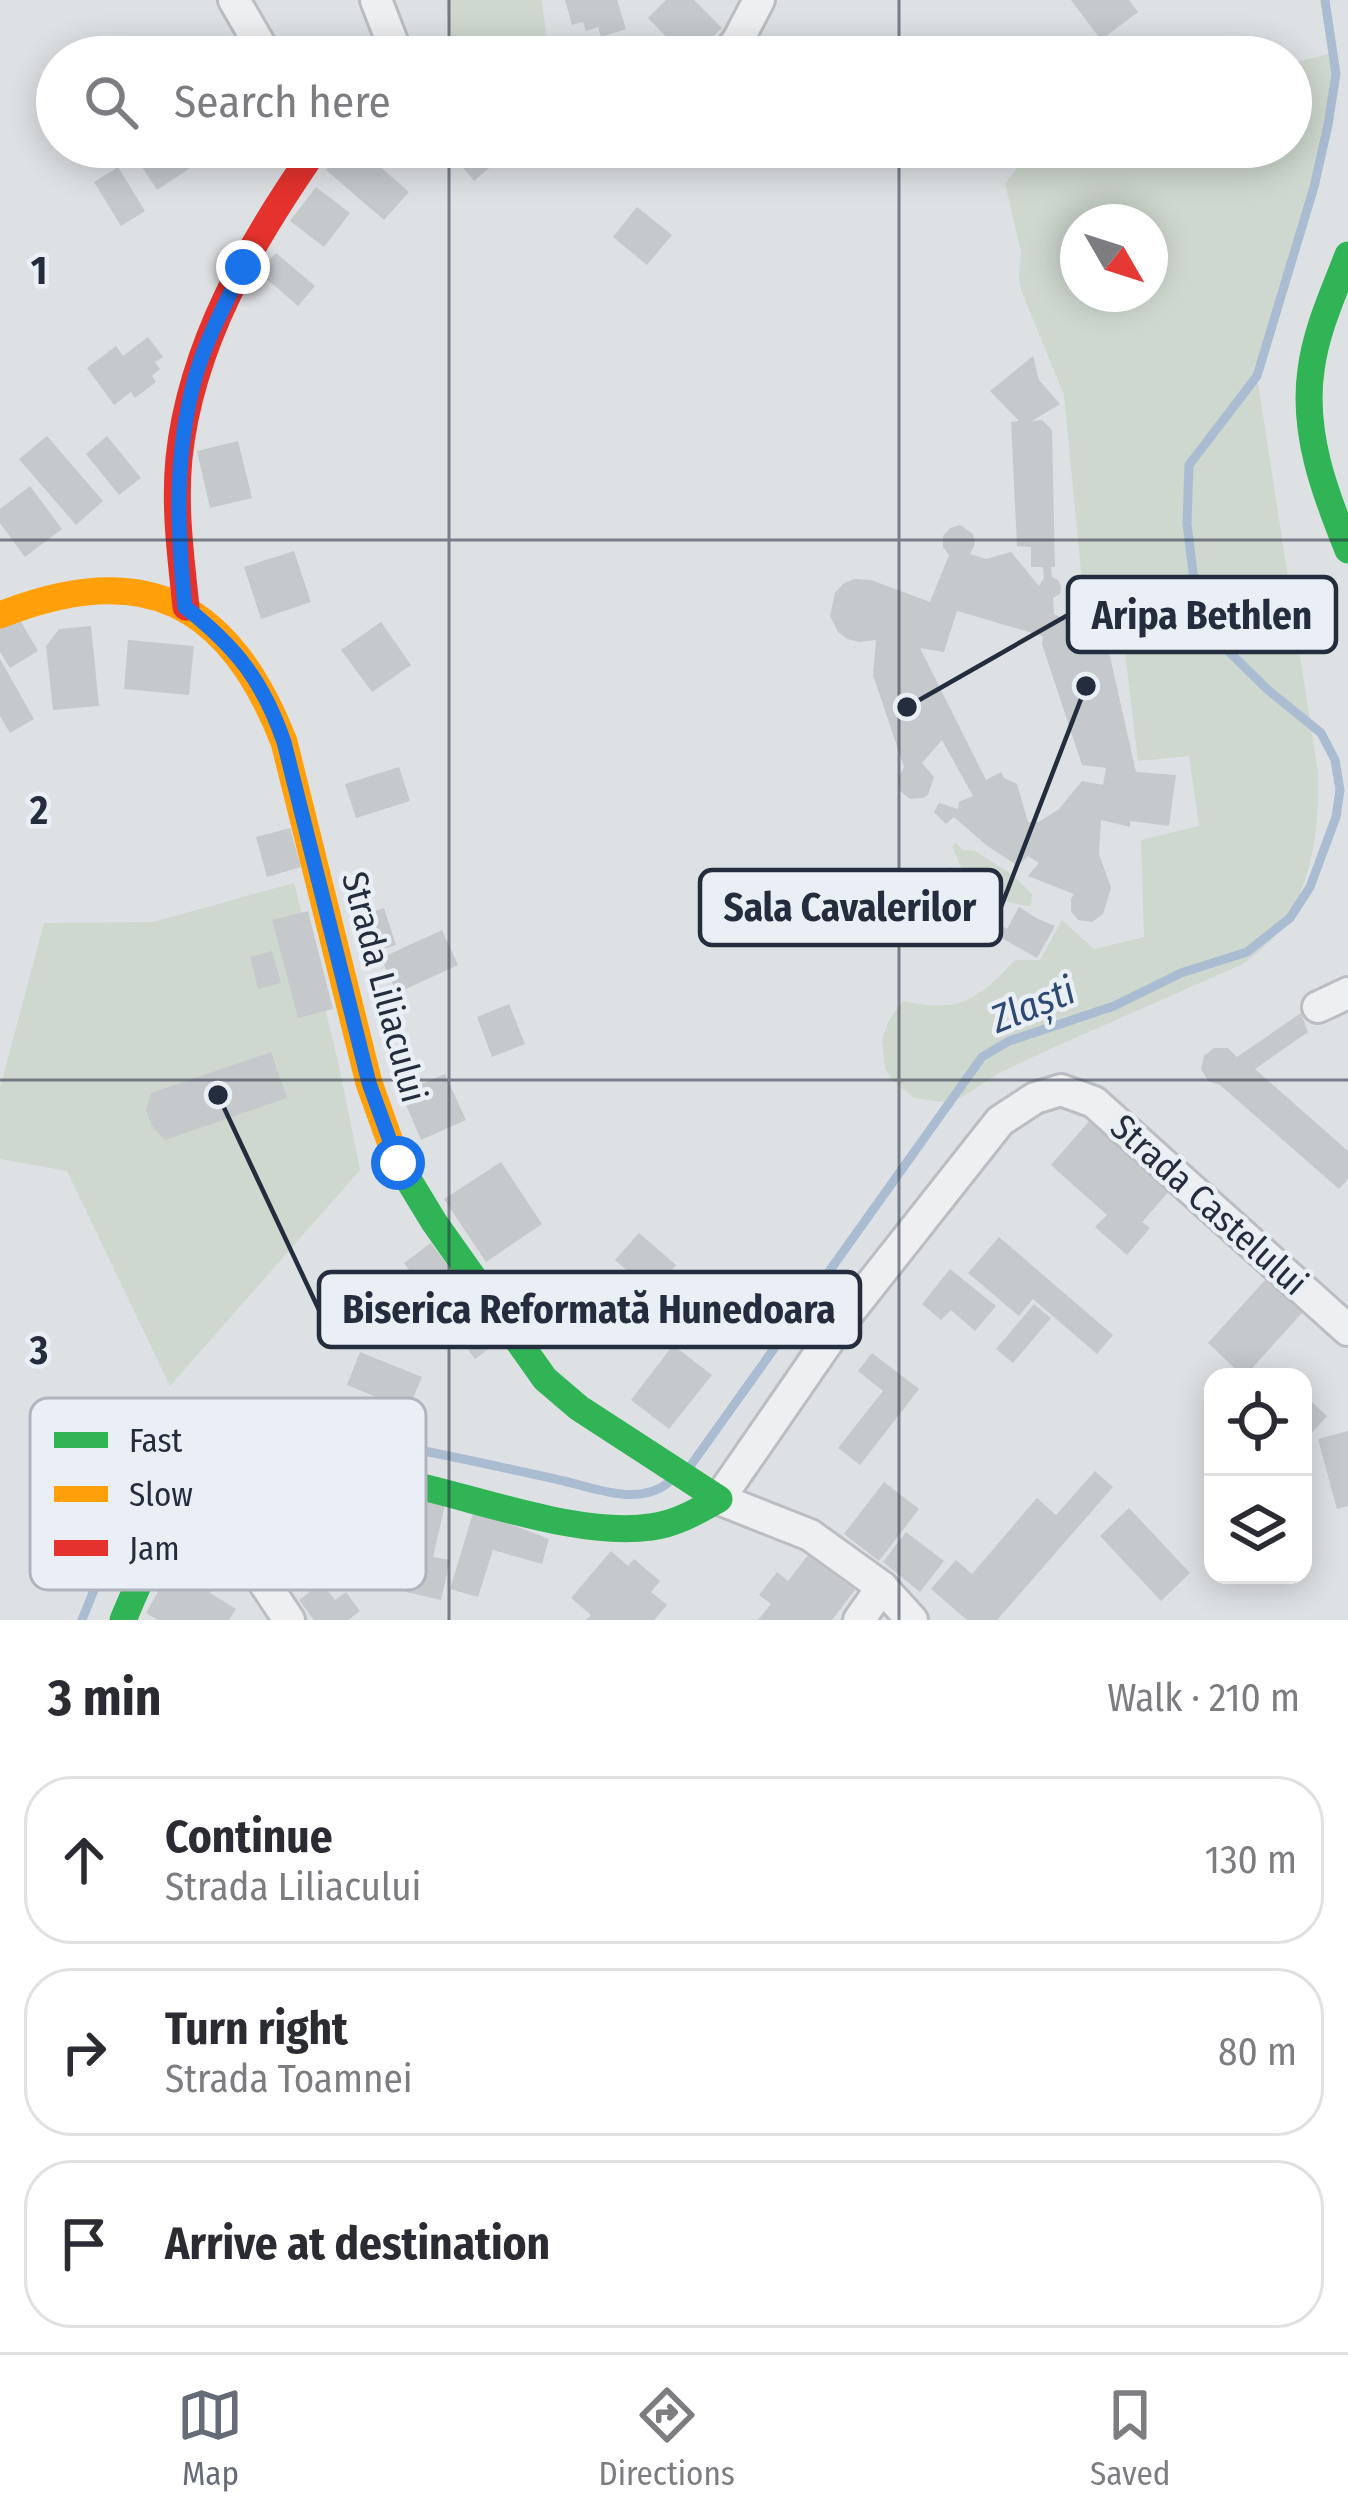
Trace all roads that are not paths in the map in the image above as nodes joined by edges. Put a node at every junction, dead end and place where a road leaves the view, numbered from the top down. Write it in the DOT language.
graph roads {
  1 [pos="234,0"];
  2 [pos="376,0"];
  3 [pos="759,0"];
  4 [pos="255,36"];
  5 [pos="390,36"];
  6 [pos="740,36"];
  7 [pos="300,168"];
  8 [pos="1348,255"];
  9 [pos="1348,550"];
  10 [pos="185,607"];
  11 [pos="0,616"];
  12 [pos="1348,993"];
  13 [pos="1318,1007"];
  14 [pos="1348,1330"];
  15 [pos="426,1490"];
  16 [pos="718,1499"];
  17 [pos="882,1587"];
  18 [pos="137,1590"];
  19 [pos="269,1590"];
  20 [pos="123,1620"];
  21 [pos="289,1620"];
  22 [pos="859,1620"];
  23 [pos="911,1620"];
  1 -- 4 [label="street"];
  2 -- 5 [label="street"];
  3 -- 6 [label="street"];
  7 -- 10 [label="street"];
  8 -- 9 [label="street"];
  10 -- 11 [label="street"];
  10 -- 16 [label="street, Strada Liliacului"];
  12 -- 13 [label="street"];
  14 -- 16 [label="street, Strada Castelului"];
  15 -- 16 [label="street"];
  16 -- 17 [label="street"];
  17 -- 22 [label="street"];
  17 -- 23 [label="street"];
  18 -- 20 [label="street"];
  19 -- 21 [label="street"];
}
